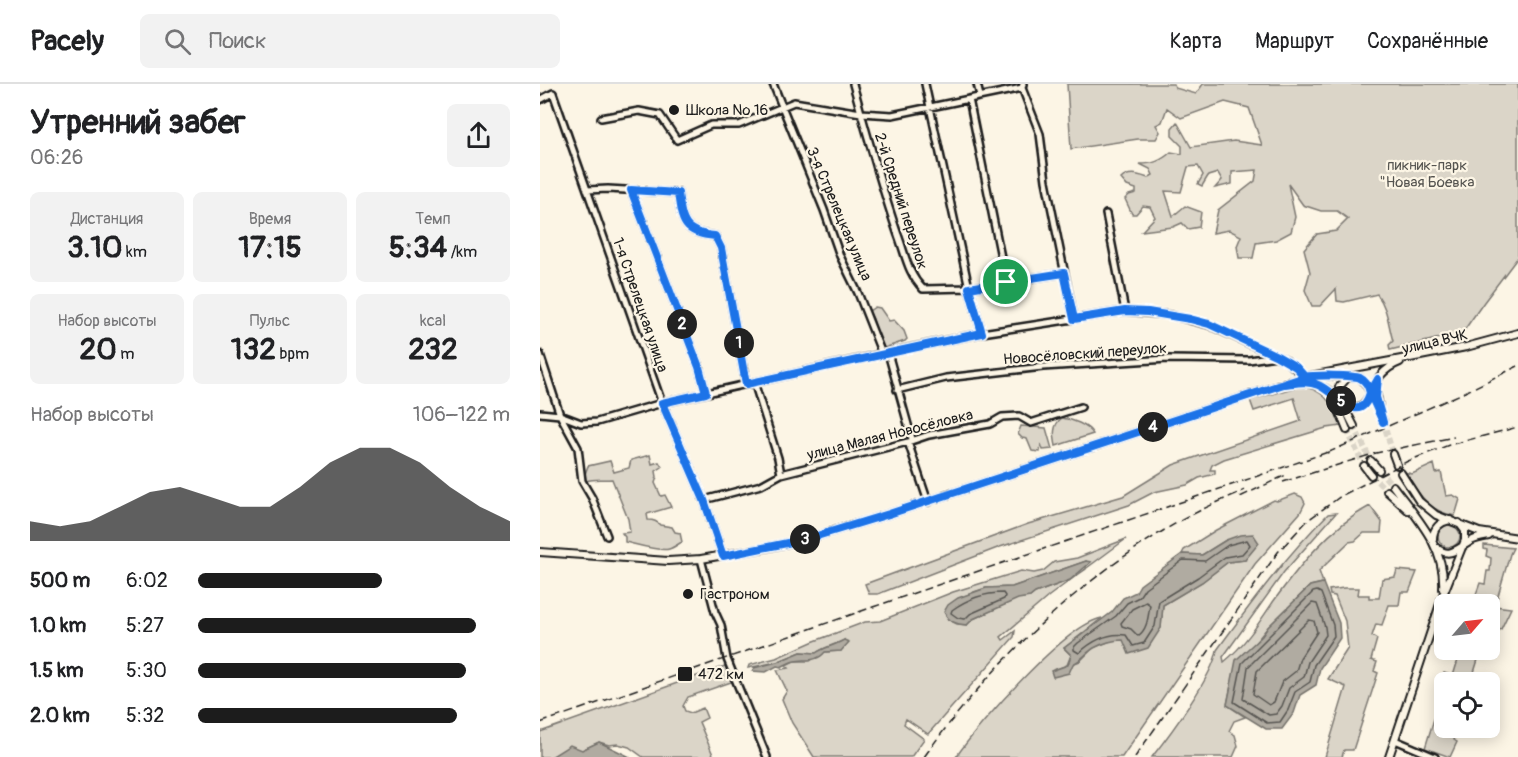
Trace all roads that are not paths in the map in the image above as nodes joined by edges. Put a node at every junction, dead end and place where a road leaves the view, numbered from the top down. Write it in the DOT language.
graph roads {
  1 [pos="772,84"];
  2 [pos="853,84"];
  3 [pos="924,84"];
  4 [pos="977,84"];
  5 [pos="1022,86"];
  6 [pos="980,96"];
  7 [pos="969,99"];
  8 [pos="540,100"];
  9 [pos="782,106"];
  10 [pos="931,108"];
  11 [pos="861,113"];
  12 [pos="601,118"];
  13 [pos="587,190"];
  14 [pos="631,190"];
  15 [pos="1106,214"];
  16 [pos="1064,273"];
  17 [pos="1006,282"];
  18 [pos="969,288"];
  19 [pos="1125,311"];
  20 [pos="1074,319"];
  21 [pos="982,333"];
  22 [pos="1518,333"];
  23 [pos="885,353"];
  24 [pos="540,354"];
  25 [pos="1277,356"];
  26 [pos="1412,357"];
  27 [pos="1370,364"];
  28 [pos="1315,375"];
  29 [pos="1305,377"];
  30 [pos="1349,377"];
  31 [pos="1378,379"];
  32 [pos="754,382"];
  33 [pos="746,384"];
  34 [pos="1285,384"];
  35 [pos="1323,387"];
  36 [pos="897,390"];
  37 [pos="706,393"];
  38 [pos="1370,393"];
  39 [pos="662,403"];
  40 [pos="1342,403"];
  41 [pos="1081,407"];
  42 [pos="540,413"];
  43 [pos="560,415"];
  44 [pos="1354,426"];
  45 [pos="1347,430"];
  46 [pos="910,441"];
  47 [pos="1393,454"];
  48 [pos="1371,461"];
  49 [pos="1397,465"];
  50 [pos="1364,466"];
  51 [pos="1379,470"];
  52 [pos="1401,473"];
  53 [pos="781,474"];
  54 [pos="1371,475"];
  55 [pos="1393,486"];
  56 [pos="1387,491"];
  57 [pos="704,500"];
  58 [pos="928,502"];
  59 [pos="1419,521"];
  60 [pos="1456,522"];
  61 [pos="1499,535"];
  62 [pos="606,536"];
  63 [pos="1518,537"];
  64 [pos="1435,545"];
  65 [pos="1462,547"];
  66 [pos="540,552"];
  67 [pos="723,556"];
  68 [pos="701,559"];
  69 [pos="1443,594"];
  70 [pos="1443,594"];
  71 [pos="1434,622"];
  72 [pos="1395,740"];
  73 [pos="767,757"];
  74 [pos="1389,757"];
  75 [pos="1435,757"];
  1 -- 9 [label="street, 3-я Стрелецкая улица"];
  2 -- 11 [label="street, 2-й Средний переулок"];
  3 -- 10 [label="street"];
  4 -- 6 [label="street"];
  5 -- 6 [label="street"];
  5 -- 16 [label="street"];
  6 -- 7 [label="street"];
  7 -- 10 [label="street"];
  7 -- 17 [label="street"];
  8 -- 13 [label="street, 1-я Стрелецкая улица"];
  9 -- 11 [label="street"];
  9 -- 12 [label="street"];
  9 -- 23 [label="street, 3-я Стрелецкая улица"];
  10 -- 11 [label="street"];
  10 -- 18 [label="street"];
  11 -- 18 [label="street, 2-й Средний переулок"];
  13 -- 14 [label="street"];
  13 -- 39 [label="street, 1-я Стрелецкая улица"];
  14 -- 33 [label="street"];
  14 -- 37 [label="street"];
  15 -- 19 [label="street"];
  16 -- 17 [label="street, 2-й Средний переулок"];
  16 -- 20 [label="street"];
  17 -- 18 [label="street, 2-й Средний переулок"];
  18 -- 21 [label="street"];
  19 -- 20 [label="street"];
  19 -- 25 [label="street"];
  20 -- 21 [label="street"];
  21 -- 23 [label="street"];
  22 -- 26 [label="main road, улица ВЧК"];
  23 -- 32 [label="street"];
  23 -- 36 [label="street, 3-я Стрелецкая улица"];
  24 -- 43 [label="street"];
  25 -- 29 [label="street"];
  25 -- 36 [label="street, Новосёловский переулок"];
  26 -- 27 [label="main road"];
  26 -- 31 [label="main road, улица ВЧК"];
  27 -- 28 [label="main road"];
  27 -- 30 [label="main road"];
  28 -- 29 [label="main road"];
  28 -- 30 [label="main road"];
  29 -- 34 [label="main road"];
  30 -- 38 [label="main road"];
  30 -- 40 [label="main road"];
  31 -- 38 [label="main road, улица ВЧК"];
  31 -- 38 [label="main road"];
  32 -- 33 [label="street"];
  32 -- 53 [label="street"];
  33 -- 37 [label="street"];
  34 -- 35 [label="main road"];
  34 -- 58 [label="main road"];
  35 -- 40 [label="main road"];
  35 -- 45 [label="main road"];
  36 -- 46 [label="street, 3-я Стрелецкая улица"];
  37 -- 39 [label="street"];
  38 -- 40 [label="main road"];
  39 -- 43 [label="street"];
  39 -- 57 [label="street, 1-я Стрелецкая улица"];
  40 -- 44 [label="main road"];
  41 -- 46 [label="street, улица Малая Новосёловка"];
  42 -- 43 [label="street"];
  43 -- 62 [label="street"];
  46 -- 53 [label="street, улица Малая Новосёловка"];
  46 -- 58 [label="street, 3-я Стрелецкая улица"];
  47 -- 49 [label="main road"];
  48 -- 51 [label="main road"];
  50 -- 54 [label="main road"];
  52 -- 60 [label="main road"];
  53 -- 57 [label="street, улица Малая Новосёловка"];
  55 -- 59 [label="main road"];
  56 -- 59 [label="main road"];
  57 -- 67 [label="street, 1-я Стрелецкая улица"];
  58 -- 67 [label="main road"];
  59 -- 64 [label="main road"];
  60 -- 61 [label="main road"];
  60 -- 64 [label="main road"];
  60 -- 65 [label="main road"];
  61 -- 63 [label="main road"];
  61 -- 65 [label="main road"];
  64 -- 65 [label="main road"];
  64 -- 69 [label="main road"];
  65 -- 70 [label="main road"];
  66 -- 68 [label="main road"];
  67 -- 68 [label="main road"];
  68 -- 73 [label="street"];
  71 -- 72 [label="main road"];
  72 -- 74 [label="main road"];
  72 -- 75 [label="street"];
}
